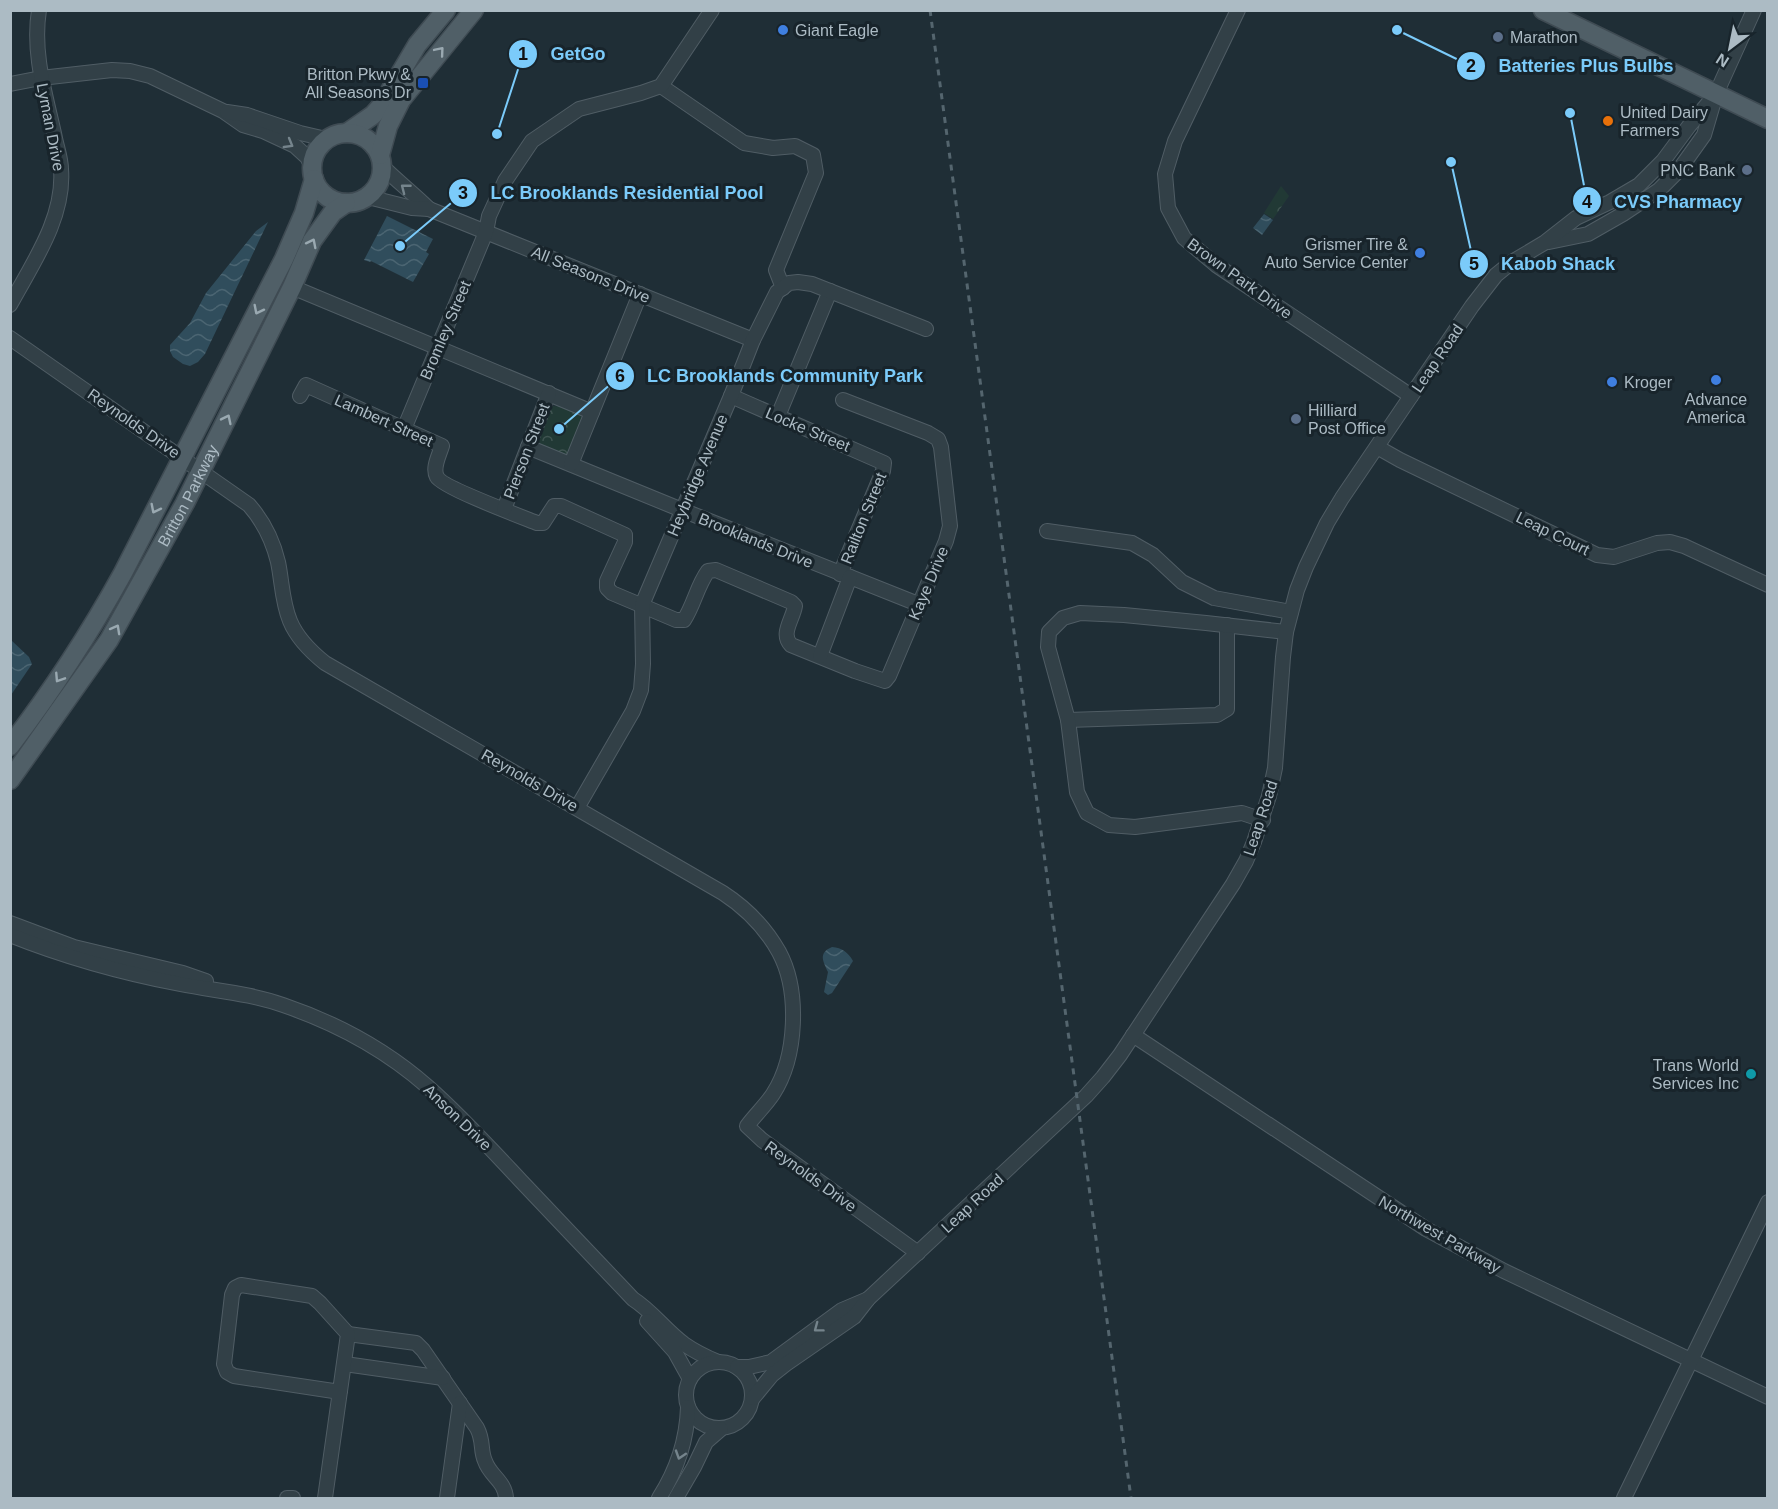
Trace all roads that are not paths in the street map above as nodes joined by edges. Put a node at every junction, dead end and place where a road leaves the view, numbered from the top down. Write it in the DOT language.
graph roads {
  1 [pos="39,10"];
  2 [pos="446,10"];
  3 [pos="474,10"];
  4 [pos="712,10"];
  5 [pos="1238,10"];
  6 [pos="1543,10"];
  7 [pos="1754,10"];
  8 [pos="41,78"];
  9 [pos="10,84"];
  10 [pos="662,86"];
  11 [pos="1716,94"];
  12 [pos="223,111"];
  13 [pos="1767,119"];
  14 [pos="347,133"];
  15 [pos="326,139"];
  16 [pos="381,160"];
  17 [pos="313,172"];
  18 [pos="368,196"];
  19 [pos="346,203"];
  20 [pos="429,209"];
  21 [pos="486,232"];
  22 [pos="1544,243"];
  23 [pos="292,286"];
  24 [pos="783,288"];
  25 [pos="830,291"];
  26 [pos="640,294"];
  27 [pos="10,305"];
  28 [pos="926,329"];
  29 [pos="10,338"];
  30 [pos="753,340"];
  31 [pos="438,347"];
  32 [pos="549,393"];
  33 [pos="300,396"];
  34 [pos="731,396"];
  35 [pos="1411,396"];
  36 [pos="843,400"];
  37 [pos="592,412"];
  38 [pos="778,416"];
  39 [pos="404,429"];
  40 [pos="528,447"];
  41 [pos="1377,447"];
  42 [pos="183,457"];
  43 [pos="884,463"];
  44 [pos="571,464"];
  45 [pos="201,471"];
  46 [pos="504,509"];
  47 [pos="682,510"];
  48 [pos="1047,531"];
  49 [pos="845,576"];
  50 [pos="1767,585"];
  51 [pos="918,604"];
  52 [pos="642,605"];
  53 [pos="1291,612"];
  54 [pos="1227,625"];
  55 [pos="1286,632"];
  56 [pos="820,656"];
  57 [pos="885,681"];
  58 [pos="1068,720"];
  59 [pos="10,746"];
  60 [pos="10,780"];
  61 [pos="577,808"];
  62 [pos="1263,820"];
  63 [pos="10,923"];
  64 [pos="10,935"];
  65 [pos="242,994"];
  66 [pos="1133,1035"];
  67 [pos="1767,1202"];
  68 [pos="918,1253"];
  69 [pos="633,1299"];
  70 [pos="868,1299"];
  71 [pos="348,1334"];
  72 [pos="1690,1361"];
  73 [pos="718,1362"];
  74 [pos="345,1364"];
  75 [pos="737,1367"];
  76 [pos="443,1378"];
  77 [pos="690,1379"];
  78 [pos="340,1392"];
  79 [pos="1767,1397"];
  80 [pos="753,1398"];
  81 [pos="460,1403"];
  82 [pos="688,1407"];
  83 [pos="721,1429"];
  84 [pos="287,1498"];
  85 [pos="293,1498"];
  86 [pos="325,1498"];
  87 [pos="447,1498"];
  88 [pos="506,1498"];
  89 [pos="659,1498"];
  90 [pos="676,1498"];
  91 [pos="1624,1498"];
  1 -- 8 [label="street, Lyman Drive"];
  2 -- 14 [label="main road"];
  16 -- 3 [label="main road, one-way"];
  4 -- 10 [label="street"];
  5 -- 35 [label="street, Brown Park Drive"];
  6 -- 11 [label="main road"];
  7 -- 11 [label="street, Leap Road"];
  8 -- 9 [label="street"];
  8 -- 12 [label="street"];
  8 -- 27 [label="street, Lyman Drive"];
  10 -- 21 [label="street, Bromley Street"];
  10 -- 24 [label="street"];
  11 -- 13 [label="main road"];
  11 -- 22 [label="street, Leap Road"];
  11 -- 22 [label="street, Leap Road"];
  12 -- 15 [label="street"];
  12 -- 17 [label="street, one-way"];
  14 -- 15 [label="main road"];
  14 -- 16 [label="main road"];
  15 -- 17 [label="main road"];
  16 -- 18 [label="main road"];
  20 -- 16 [label="street, All Seasons Drive, one-way"];
  17 -- 19 [label="main road"];
  17 -- 42 [label="main road, Britton Parkway, one-way"];
  18 -- 19 [label="main road"];
  18 -- 20 [label="street, All Seasons Drive"];
  23 -- 19 [label="main road, Britton Parkway, one-way"];
  20 -- 21 [label="street, All Seasons Drive"];
  21 -- 26 [label="street, All Seasons Drive"];
  21 -- 31 [label="street, Bromley Street"];
  22 -- 35 [label="street, Leap Road"];
  23 -- 31 [label="street"];
  45 -- 23 [label="main road, Britton Parkway, one-way"];
  24 -- 25 [label="street"];
  24 -- 30 [label="street, Heybridge Avenue"];
  25 -- 28 [label="street"];
  25 -- 38 [label="street"];
  26 -- 30 [label="street, All Seasons Drive"];
  26 -- 37 [label="street"];
  29 -- 42 [label="street, Reynolds Drive"];
  30 -- 34 [label="street, Heybridge Avenue"];
  31 -- 32 [label="street"];
  31 -- 39 [label="street, Bromley Street"];
  32 -- 37 [label="street"];
  32 -- 40 [label="street, Pierson Street"];
  33 -- 39 [label="street, Lambert Street"];
  34 -- 38 [label="street, Locke Street"];
  34 -- 47 [label="street, Heybridge Avenue"];
  35 -- 41 [label="street, Leap Road"];
  36 -- 51 [label="street, Kaye Drive"];
  37 -- 44 [label="street"];
  38 -- 43 [label="street, Locke Street"];
  39 -- 46 [label="street, Lambert Street"];
  40 -- 44 [label="street, Brooklands Drive"];
  40 -- 46 [label="street, Pierson Street"];
  41 -- 50 [label="street, Leap Court"];
  41 -- 53 [label="street, Leap Road"];
  42 -- 45 [label="street, Reynolds Drive"];
  42 -- 59 [label="main road, Britton Parkway, one-way"];
  43 -- 49 [label="street, Railton Street"];
  44 -- 47 [label="street, Brooklands Drive"];
  60 -- 45 [label="main road, Britton Parkway, one-way"];
  45 -- 61 [label="street, Reynolds Drive"];
  46 -- 52 [label="street, Lambert Street"];
  47 -- 49 [label="street, Brooklands Drive"];
  47 -- 52 [label="street, Heybridge Avenue"];
  48 -- 53 [label="street"];
  49 -- 51 [label="street, Brooklands Drive"];
  49 -- 56 [label="street, Railton Street"];
  51 -- 57 [label="street, Kaye Drive"];
  52 -- 56 [label="street, Lambert Street"];
  52 -- 61 [label="street, Heybridge Avenue"];
  53 -- 55 [label="street, Leap Road"];
  54 -- 55 [label="street"];
  54 -- 58 [label="street"];
  54 -- 58 [label="street"];
  55 -- 62 [label="street, Leap Road"];
  56 -- 57 [label="street, Lambert Street"];
  58 -- 62 [label="street"];
  61 -- 68 [label="street, Reynolds Drive"];
  62 -- 66 [label="street, Leap Road"];
  63 -- 65 [label="street, Anson Drive"];
  64 -- 65 [label="street, Anson Drive"];
  65 -- 69 [label="street, Anson Drive"];
  66 -- 68 [label="street, Leap Road"];
  66 -- 72 [label="street, Northwest Parkway"];
  67 -- 72 [label="street"];
  68 -- 70 [label="street, Leap Road"];
  69 -- 73 [label="street, Anson Drive"];
  69 -- 77 [label="street, Anson Drive"];
  70 -- 75 [label="street, Leap Road, one-way"];
  70 -- 80 [label="street, Leap Road"];
  71 -- 74 [label="street"];
  71 -- 76 [label="street"];
  71 -- 78 [label="street"];
  72 -- 79 [label="street, Northwest Parkway"];
  72 -- 91 [label="street"];
  73 -- 75 [label="street"];
  73 -- 77 [label="street"];
  74 -- 76 [label="street"];
  74 -- 78 [label="street"];
  75 -- 80 [label="street"];
  76 -- 81 [label="street"];
  77 -- 82 [label="street"];
  78 -- 86 [label="street"];
  80 -- 83 [label="street"];
  81 -- 87 [label="street"];
  81 -- 88 [label="street"];
  82 -- 83 [label="street"];
  82 -- 89 [label="street, one-way"];
  83 -- 90 [label="street"];
  84 -- 85 [label="street"];
}
